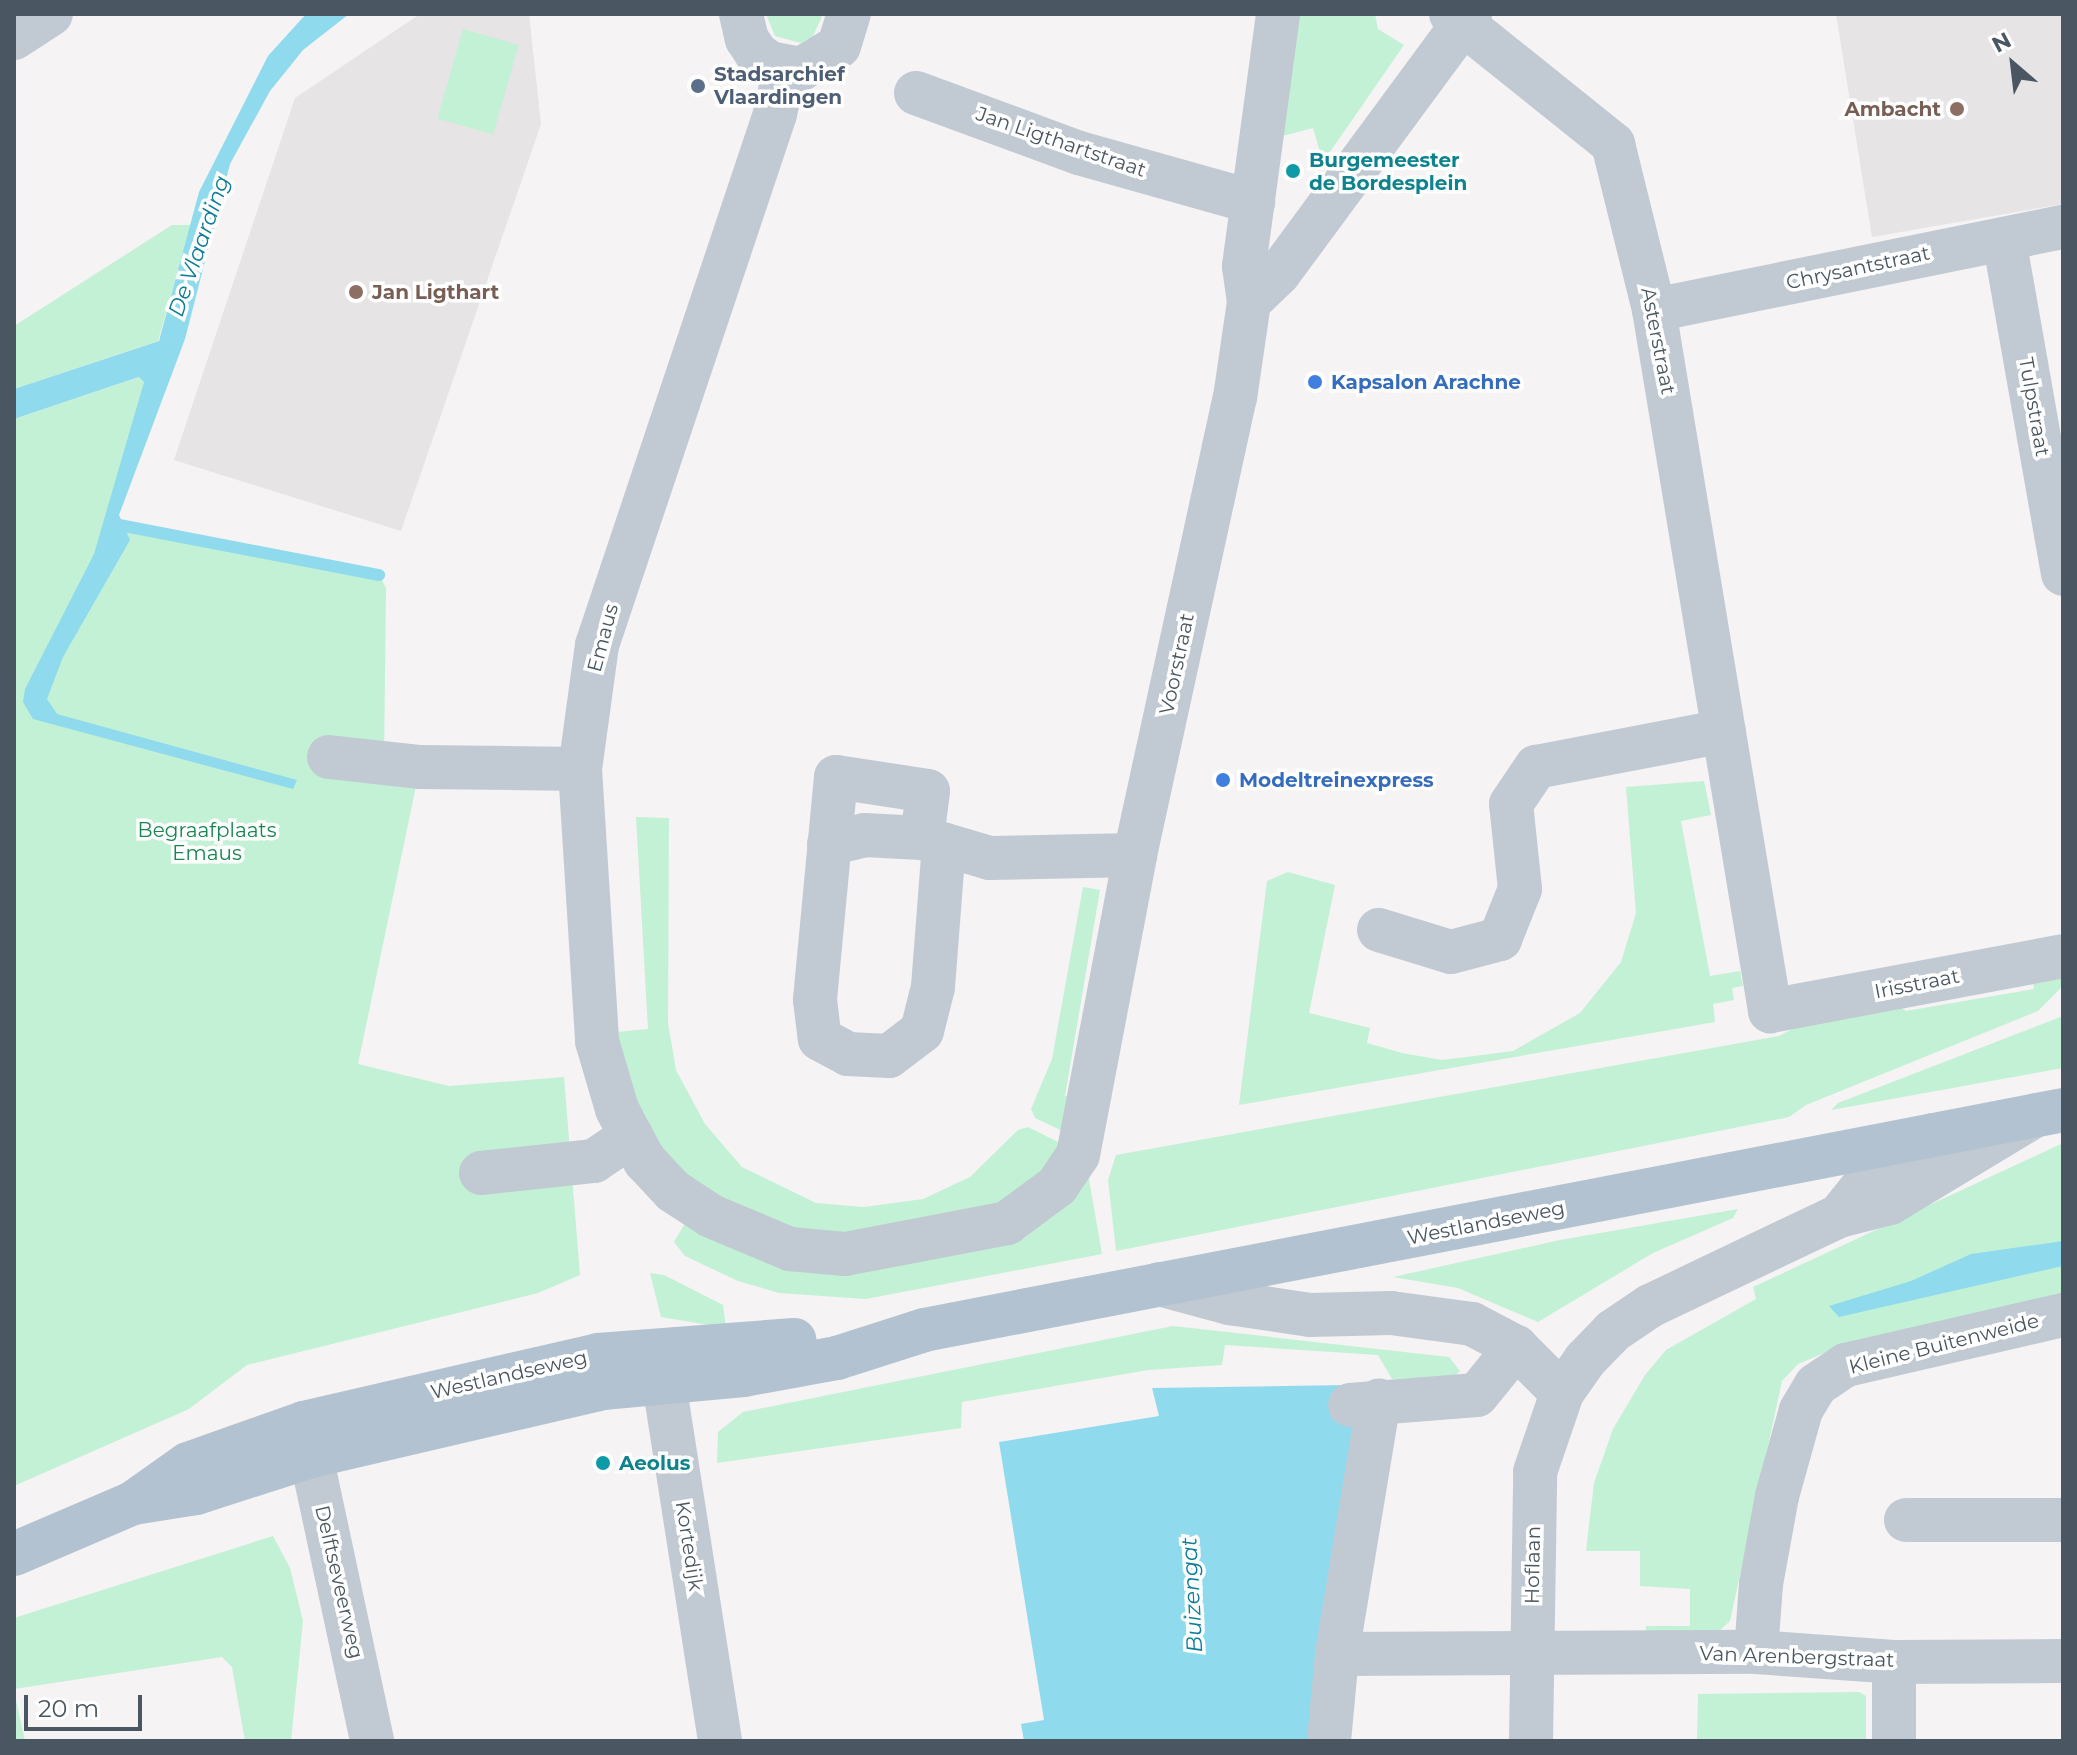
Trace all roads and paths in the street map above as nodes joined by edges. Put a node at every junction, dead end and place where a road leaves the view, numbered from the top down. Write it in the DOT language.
graph roads {
  1 [pos="51,14"];
  2 [pos="741,14"];
  3 [pos="849,14"];
  4 [pos="1278,14"];
  5 [pos="1461,17"];
  6 [pos="14,38"];
  7 [pos="785,68"];
  8 [pos="916,93"];
  9 [pos="1252,210"];
  10 [pos="2063,227"];
  11 [pos="1304,239"];
  12 [pos="2004,239"];
  13 [pos="1249,302"];
  14 [pos="1654,310"];
  15 [pos="2063,574"];
  16 [pos="1724,731"];
  17 [pos="329,757"];
  18 [pos="580,769"];
  19 [pos="933,841"];
  20 [pos="829,844"];
  21 [pos="1135,855"];
  22 [pos="1379,930"];
  23 [pos="2063,956"];
  24 [pos="1770,1011"];
  25 [pos="2049,1112"];
  26 [pos="1084,1124"];
  27 [pos="1933,1135"];
  28 [pos="631,1136"];
  29 [pos="481,1173"];
  30 [pos="1839,1216"];
  31 [pos="1317,1255"];
  32 [pos="1159,1284"];
  33 [pos="1391,1313"];
  34 [pos="2063,1315"];
  35 [pos="1516,1347"];
  36 [pos="662,1368"];
  37 [pos="1562,1393"];
  38 [pos="308,1440"];
  39 [pos="1906,1520"];
  40 [pos="2063,1520"];
  41 [pos="14,1554"];
  42 [pos="1756,1652"];
  43 [pos="1337,1654"];
  44 [pos="1532,1656"];
  45 [pos="2063,1661"];
  46 [pos="1894,1662"];
  47 [pos="372,1741"];
  48 [pos="720,1741"];
  49 [pos="1329,1741"];
  50 [pos="1531,1741"];
  51 [pos="1894,1741"];
  1 -- 6 [label="street"];
  2 -- 7 [label="street"];
  3 -- 7 [label="street"];
  4 -- 9 [label="street"];
  5 -- 11 [label="street"];
  5 -- 14 [label="street, Asterstraat"];
  7 -- 18 [label="street, Emaus"];
  8 -- 9 [label="street, Jan Ligthartstraat"];
  9 -- 11 [label="street"];
  9 -- 13 [label="street, Voorstraat"];
  10 -- 12 [label="street, Chrysantstraat"];
  11 -- 13 [label="street"];
  12 -- 14 [label="street, Chrysantstraat"];
  12 -- 15 [label="street, Tulpstraat"];
  13 -- 21 [label="street, Voorstraat"];
  14 -- 16 [label="street, Asterstraat"];
  16 -- 22 [label="street"];
  16 -- 24 [label="street, Asterstraat"];
  17 -- 18 [label="street"];
  18 -- 28 [label="street, Emaus"];
  19 -- 20 [label="street"];
  19 -- 20 [label="street"];
  19 -- 20 [label="street"];
  19 -- 21 [label="street"];
  21 -- 26 [label="street, Voorstraat"];
  23 -- 24 [label="street, Irisstraat"];
  25 -- 27 [label="main road, Westlandseweg"];
  25 -- 30 [label="street, Hoflaan"];
  26 -- 28 [label="street, Emaus"];
  27 -- 30 [label="street, Hoflaan"];
  27 -- 31 [label="main road, Westlandseweg"];
  28 -- 29 [label="street"];
  30 -- 37 [label="street, Hoflaan"];
  31 -- 32 [label="main road, Westlandseweg"];
  31 -- 33 [label="street"];
  32 -- 33 [label="street"];
  32 -- 36 [label="main road, Westlandseweg"];
  33 -- 35 [label="street"];
  34 -- 42 [label="street, Kleine Buitenweide"];
  35 -- 37 [label="street"];
  35 -- 43 [label="street"];
  36 -- 38 [label="main road, Westlandseweg"];
  36 -- 48 [label="street, Kortedijk"];
  37 -- 44 [label="street, Hoflaan"];
  38 -- 41 [label="main road, Westlandseweg"];
  38 -- 47 [label="street, Delftseveerweg"];
  39 -- 40 [label="street"];
  42 -- 44 [label="street, Van Arenbergstraat"];
  42 -- 46 [label="street, Van Arenbergstraat"];
  43 -- 44 [label="street"];
  43 -- 49 [label="street"];
  44 -- 50 [label="street, Hoflaan"];
  45 -- 46 [label="street, Van Arenbergstraat"];
  46 -- 51 [label="street"];
}
